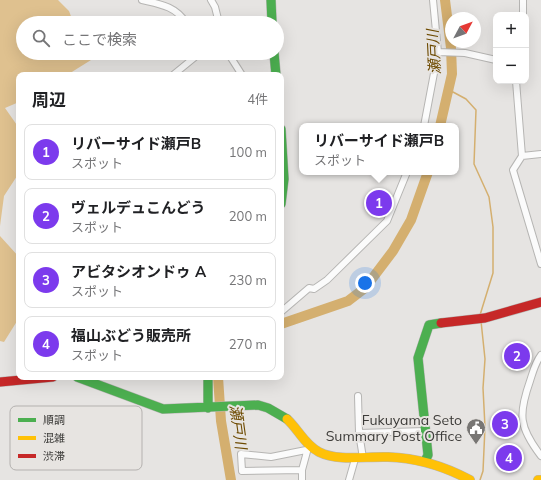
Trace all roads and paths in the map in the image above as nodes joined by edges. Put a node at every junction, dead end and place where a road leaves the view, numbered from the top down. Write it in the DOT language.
graph roads {
  1 [pos="142,0"];
  2 [pos="211,0"];
  3 [pos="271,0"];
  4 [pos="433,0"];
  5 [pos="523,0"];
  6 [pos="522,12"];
  7 [pos="181,16"];
  8 [pos="217,16"];
  9 [pos="272,16"];
  10 [pos="439,52"];
  11 [pos="493,59"];
  12 [pos="191,60"];
  13 [pos="232,60"];
  14 [pos="275,60"];
  15 [pos="177,72"];
  16 [pos="240,72"];
  17 [pos="276,72"];
  18 [pos="516,84"];
  19 [pos="425,123"];
  20 [pos="541,154"];
  21 [pos="522,156"];
  22 [pos="406,175"];
  23 [pos="541,264"];
  24 [pos="541,302"];
  25 [pos="284,309"];
  26 [pos="541,355"];
  27 [pos="21,380"];
  28 [pos="85,380"];
  29 [pos="208,380"];
  30 [pos="0,382"];
  31 [pos="358,396"];
  32 [pos="210,408"];
  33 [pos="425,432"];
  34 [pos="359,433"];
  35 [pos="308,447"];
  36 [pos="541,456"];
  37 [pos="359,458"];
  38 [pos="425,461"];
  39 [pos="302,470"];
  40 [pos="302,480"];
  41 [pos="349,480"];
  42 [pos="470,480"];
  43 [pos="538,480"];
  44 [pos="541,480"];
  1 -- 7 [label="street"];
  2 -- 8 [label="street"];
  3 -- 9 [label="street"];
  4 -- 10 [label="street"];
  5 -- 6 [label="street"];
  10 -- 11 [label="street"];
  10 -- 19 [label="street"];
  12 -- 15 [label="street"];
  13 -- 16 [label="street"];
  14 -- 17 [label="street"];
  18 -- 21 [label="street"];
  20 -- 21 [label="street"];
  21 -- 23 [label="street"];
  22 -- 25 [label="street"];
  24 -- 33 [label="street"];
  26 -- 36 [label="street"];
  27 -- 30 [label="street"];
  28 -- 32 [label="street"];
  29 -- 32 [label="street"];
  31 -- 34 [label="street"];
  32 -- 35 [label="street"];
  33 -- 34 [label="street"];
  33 -- 38 [label="street"];
  34 -- 37 [label="street"];
  35 -- 37 [label="street"];
  35 -- 39 [label="street"];
  35 -- 39 [label="street"];
  37 -- 38 [label="street"];
  37 -- 41 [label="street"];
  38 -- 42 [label="street"];
  39 -- 40 [label="street"];
  43 -- 44 [label="street"];
}
